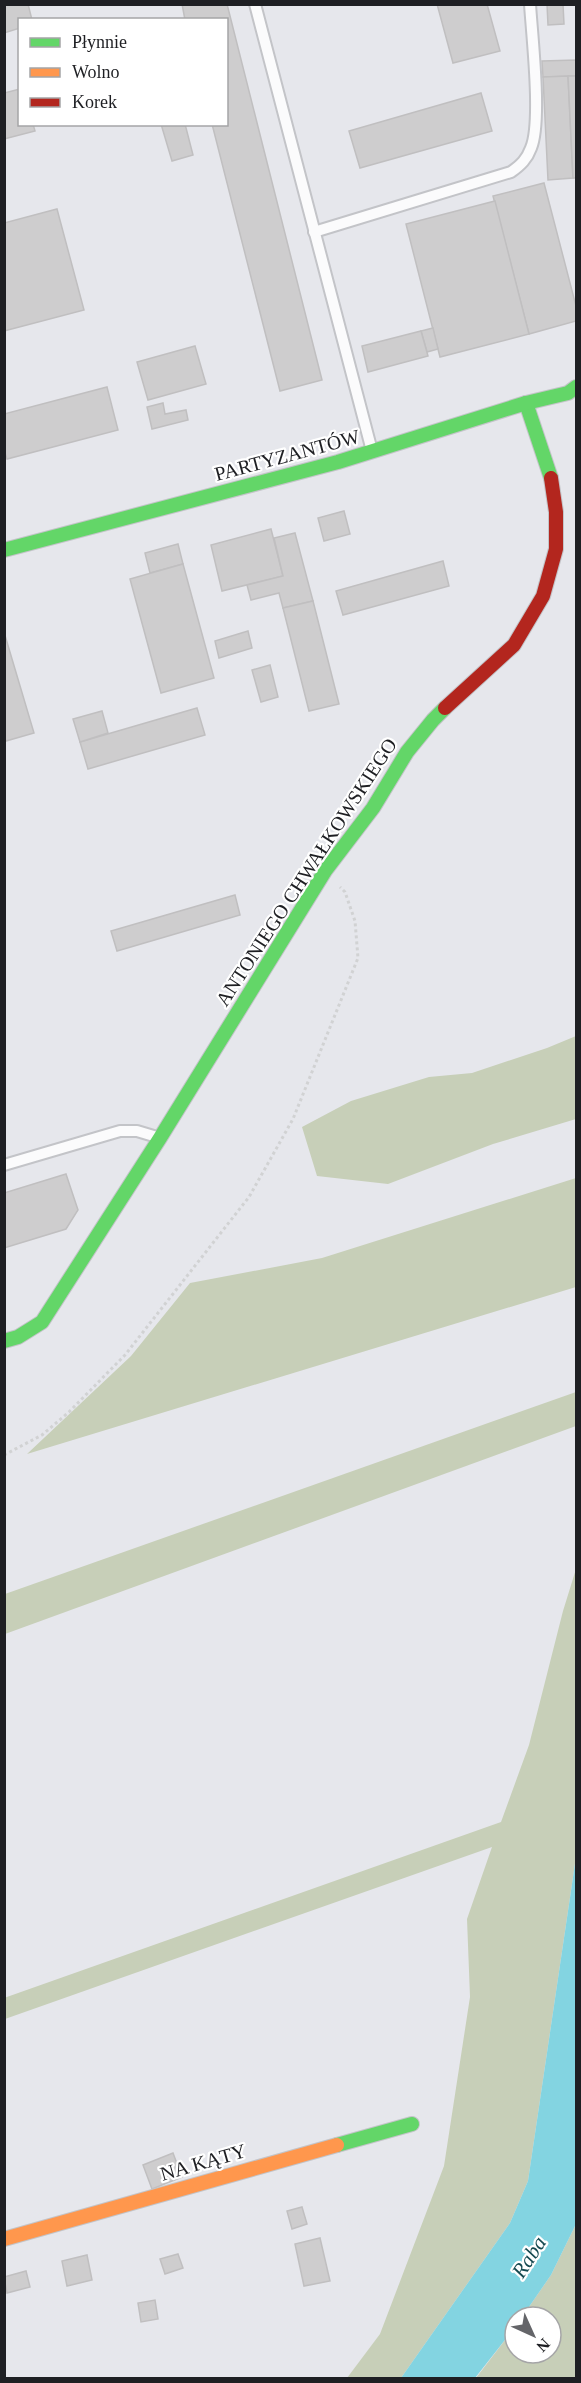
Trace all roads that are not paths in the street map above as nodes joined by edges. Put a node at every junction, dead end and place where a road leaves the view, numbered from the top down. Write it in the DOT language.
graph roads {
  1 [pos="255,4"];
  2 [pos="530,4"];
  3 [pos="315,232"];
  4 [pos="574,391"];
  5 [pos="526,403"];
  6 [pos="372,452"];
  7 [pos="4,550"];
  8 [pos="160,1138"];
  9 [pos="4,1165"];
  10 [pos="4,1341"];
  11 [pos="412,2124"];
  12 [pos="4,2239"];
  1 -- 3 [label="lane"];
  2 -- 3 [label="lane"];
  3 -- 6 [label="lane"];
  4 -- 5 [label="street, PARTYZANTÓW"];
  5 -- 6 [label="street, PARTYZANTÓW"];
  5 -- 8 [label="street, ANTONIEGO CHWAŁKOWSKIEGO"];
  6 -- 7 [label="street, PARTYZANTÓW"];
  8 -- 9 [label="lane"];
  8 -- 10 [label="street, ANTONIEGO CHWAŁKOWSKIEGO"];
  11 -- 12 [label="street, NA KĄTY"];
}
